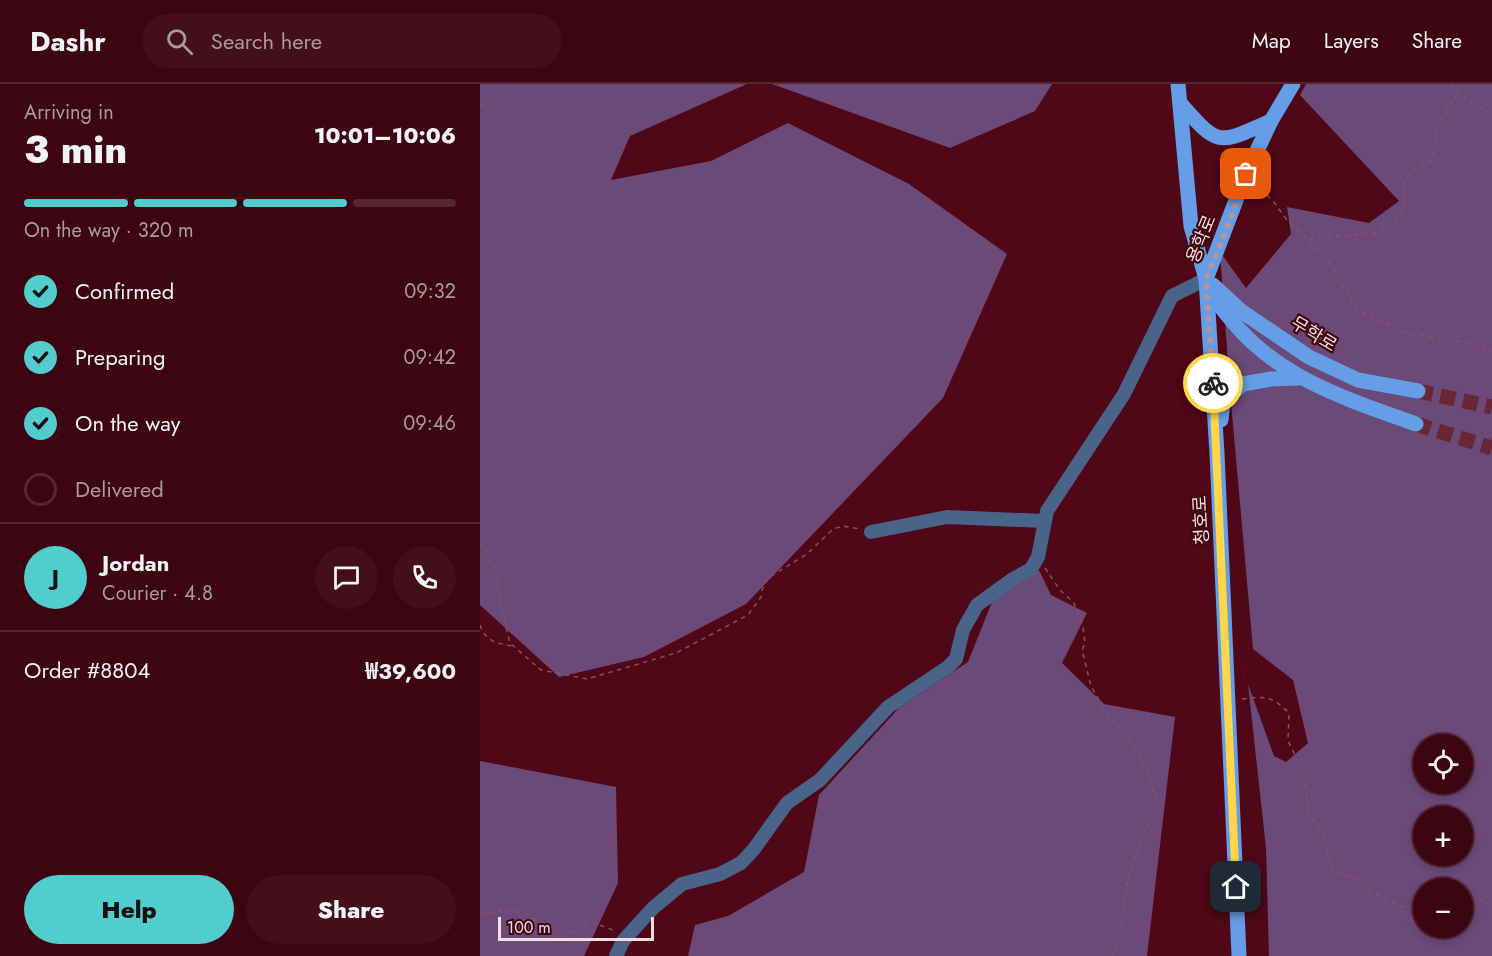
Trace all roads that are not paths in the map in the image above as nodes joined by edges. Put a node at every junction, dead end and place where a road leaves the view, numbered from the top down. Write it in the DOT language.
graph roads {
  1 [pos="1178,84"];
  2 [pos="1293,84"];
  3 [pos="1180,103"];
  4 [pos="1270,121"];
  5 [pos="1206,279"];
  6 [pos="1302,378"];
  7 [pos="1418,391"];
  8 [pos="1416,424"];
  9 [pos="1217,453"];
  10 [pos="1046,521"];
  11 [pos="871,532"];
  12 [pos="616,956"];
  13 [pos="1239,956"];
  1 -- 3 [label="main road, 청호로"];
  2 -- 4 [label="main road, 용학로"];
  3 -- 4 [label="main road"];
  3 -- 5 [label="main road, 청호로"];
  4 -- 5 [label="main road, 용학로"];
  5 -- 6 [label="main road"];
  5 -- 7 [label="main road, 무학로"];
  5 -- 9 [label="main road, 청호로"];
  5 -- 10 [label="lane"];
  6 -- 8 [label="main road"];
  6 -- 9 [label="main road"];
  9 -- 13 [label="main road, 청호로"];
  10 -- 11 [label="lane"];
  10 -- 12 [label="lane"];
}
